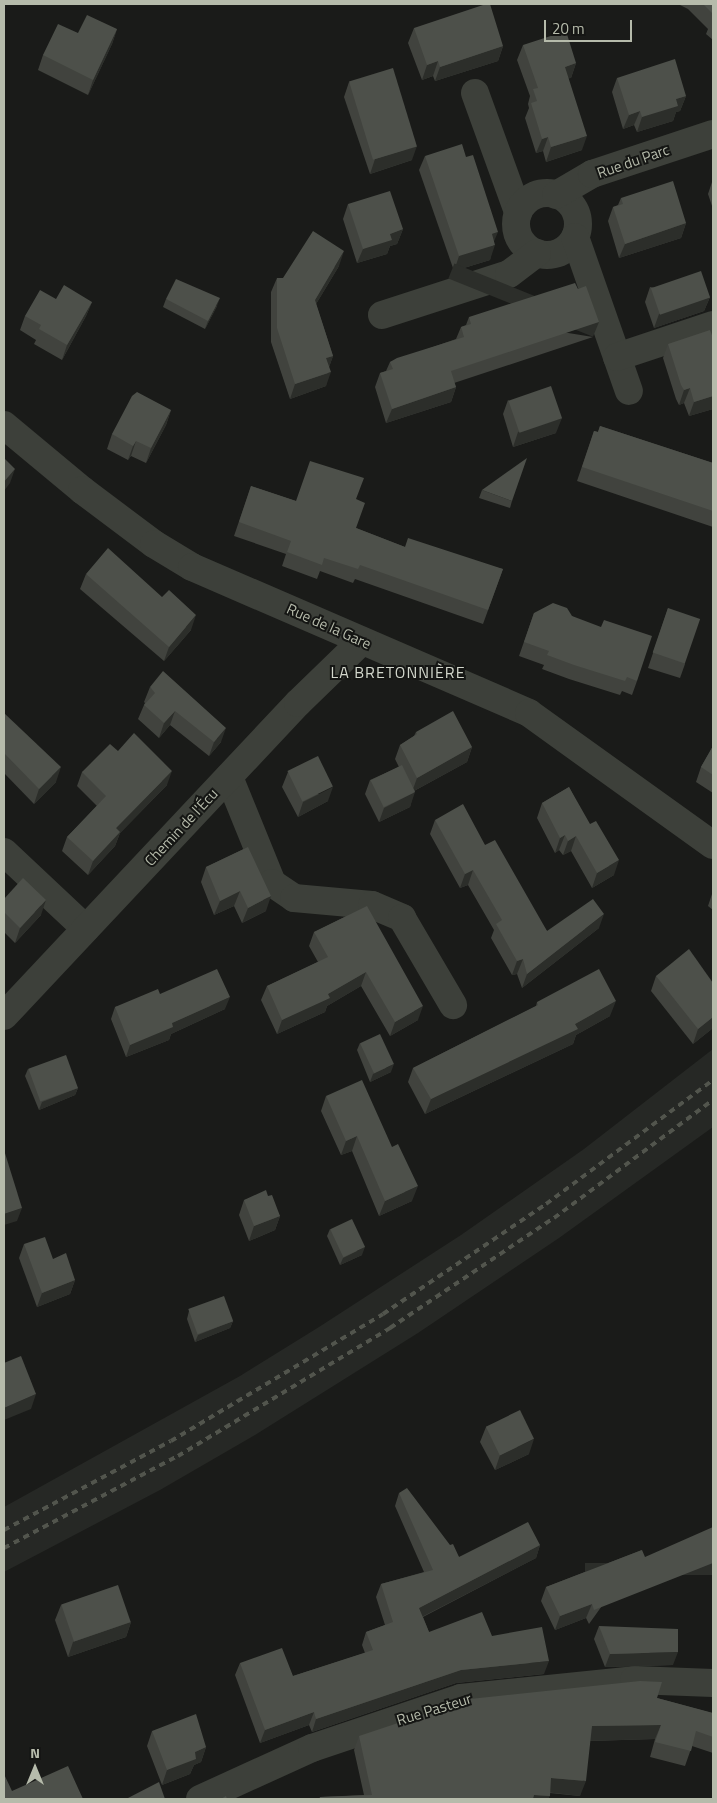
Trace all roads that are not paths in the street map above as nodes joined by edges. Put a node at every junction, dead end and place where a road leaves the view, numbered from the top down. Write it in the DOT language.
graph roads {
  1 [pos="475,93"];
  2 [pos="713,134"];
  3 [pos="556,195"];
  4 [pos="518,212"];
  5 [pos="575,237"];
  6 [pos="537,253"];
  7 [pos="382,315"];
  8 [pos="713,325"];
  9 [pos="618,357"];
  10 [pos="629,391"];
  11 [pos="4,426"];
  12 [pos="362,641"];
  13 [pos="229,776"];
  14 [pos="713,845"];
  15 [pos="4,852"];
  16 [pos="86,929"];
  17 [pos="453,1005"];
  18 [pos="4,1016"];
  19 [pos="713,1683"];
  20 [pos="200,1799"];
  1 -- 4 [label="street"];
  2 -- 3 [label="street, Rue du Parc"];
  3 -- 4 [label="street, Rue du Parc"];
  3 -- 5 [label="street"];
  4 -- 6 [label="street"];
  5 -- 6 [label="street"];
  5 -- 9 [label="street"];
  6 -- 7 [label="street"];
  8 -- 9 [label="street"];
  9 -- 10 [label="street"];
  11 -- 12 [label="street, Rue de la Gare"];
  12 -- 13 [label="street, Chemin de l'Écu"];
  12 -- 14 [label="street, Rue de la Gare"];
  13 -- 16 [label="street, Chemin de l'Écu"];
  13 -- 17 [label="street"];
  15 -- 16 [label="street"];
  16 -- 18 [label="street, Chemin de l'Écu"];
  19 -- 20 [label="street, Rue Pasteur"];
}
